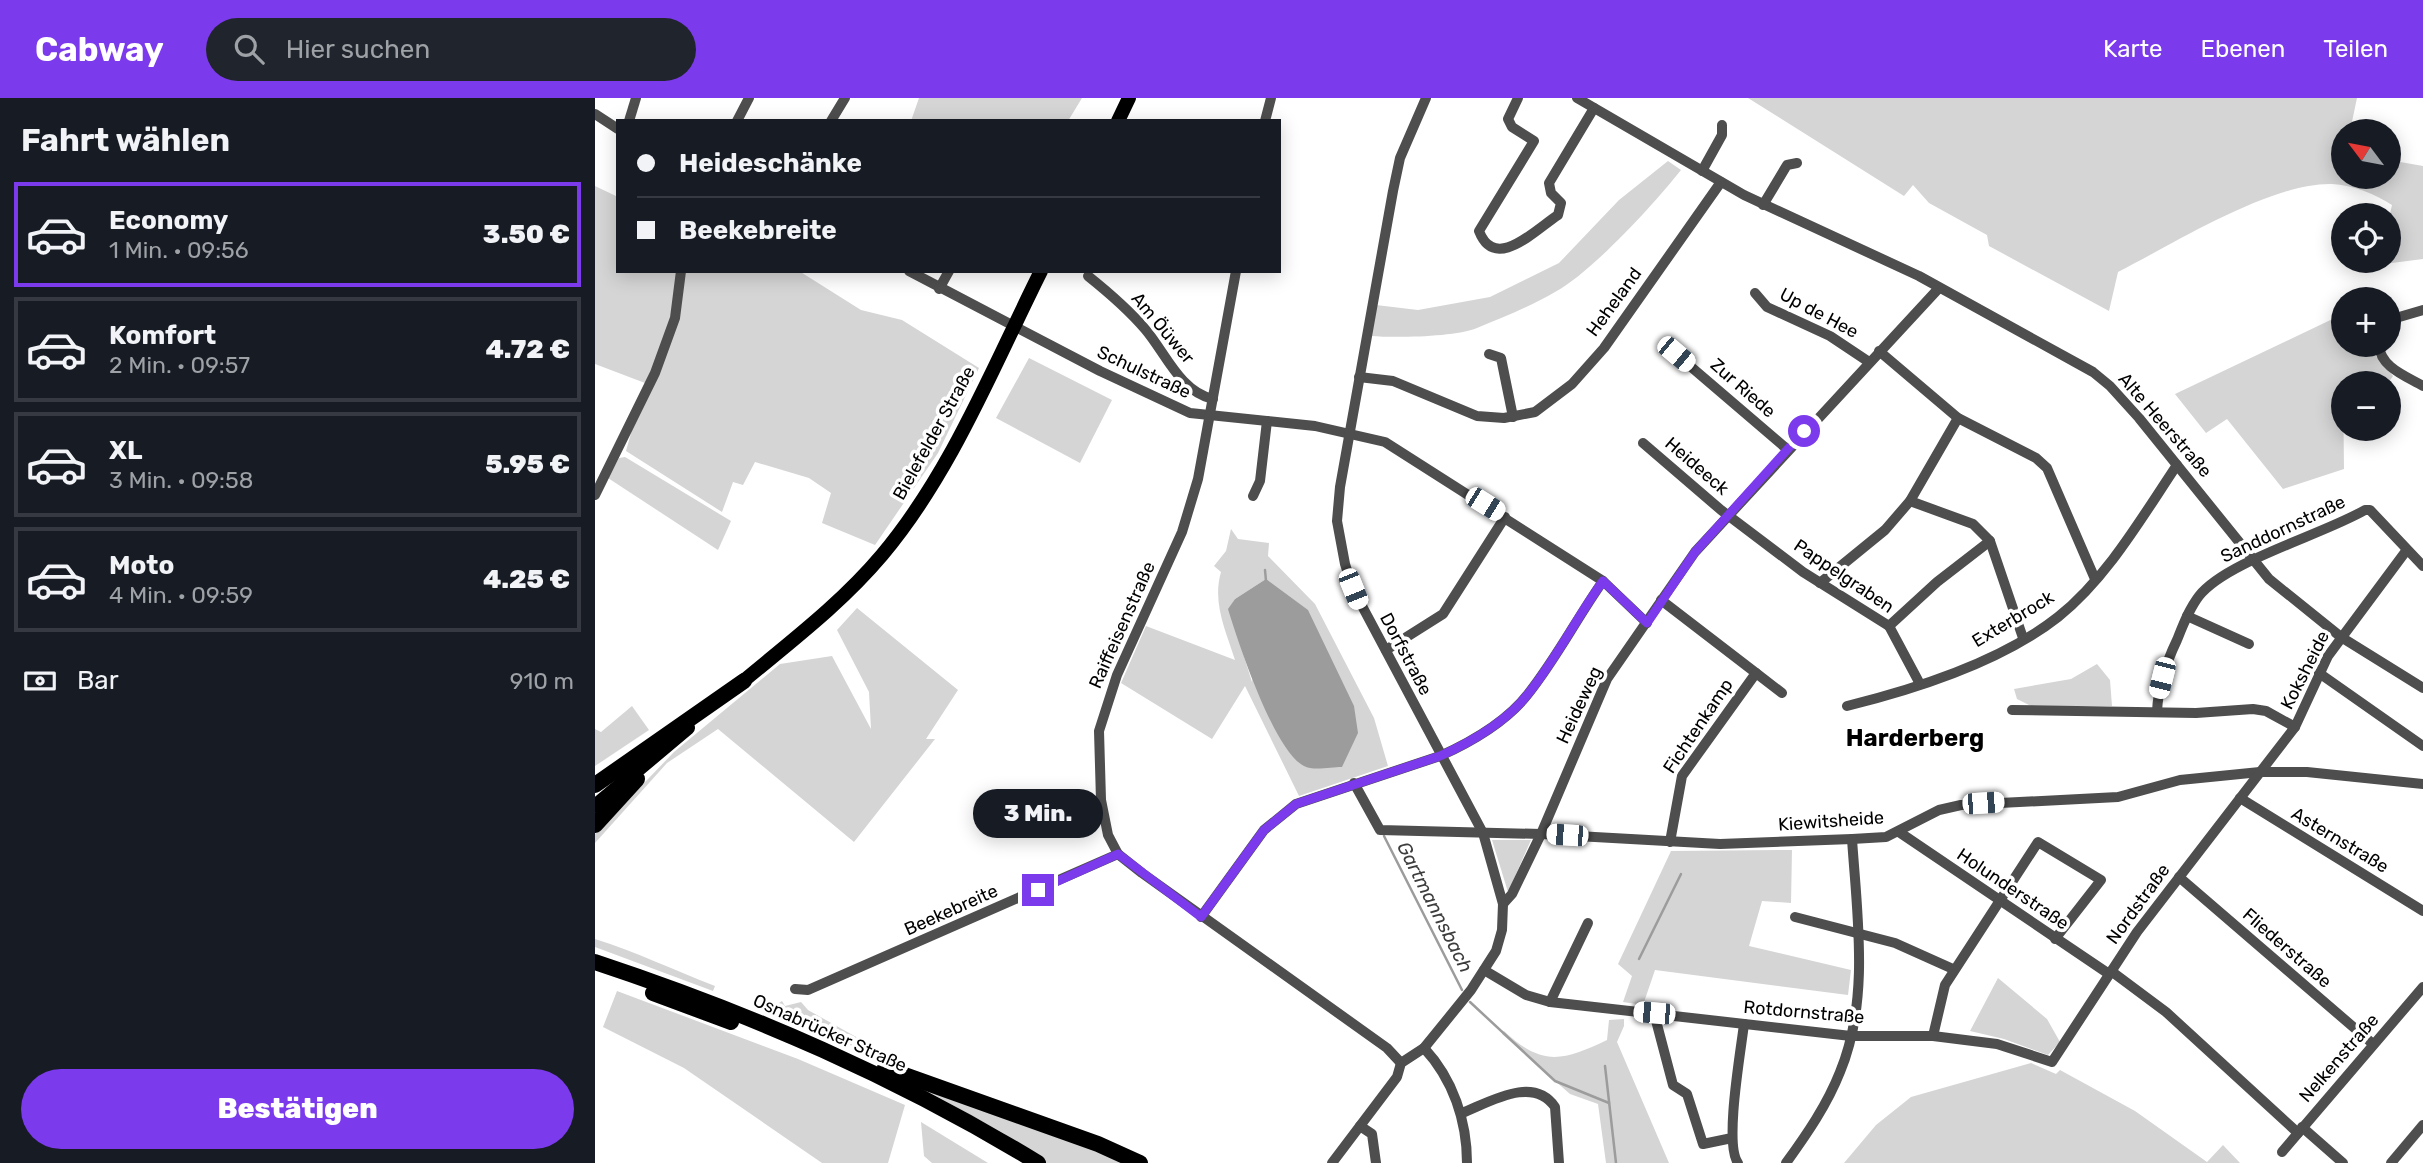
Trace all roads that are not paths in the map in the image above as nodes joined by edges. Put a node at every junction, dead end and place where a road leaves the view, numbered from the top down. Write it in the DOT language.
graph roads {
  1 [pos="636,98"];
  2 [pos="749,98"];
  3 [pos="845,98"];
  4 [pos="1129,98"];
  5 [pos="1271,98"];
  6 [pos="1426,98"];
  7 [pos="1518,98"];
  8 [pos="1577,98"];
  9 [pos="1594,108"];
  10 [pos="595,114"];
  11 [pos="630,119"];
  12 [pos="738,119"];
  13 [pos="832,119"];
  14 [pos="1119,119"];
  15 [pos="1266,119"];
  16 [pos="1722,125"];
  17 [pos="616,128"];
  18 [pos="1797,163"];
  19 [pos="1702,171"];
  20 [pos="1721,181"];
  21 [pos="1763,205"];
  22 [pos="681,273"];
  23 [pos="912,273"];
  24 [pos="949,273"];
  25 [pos="1040,273"];
  26 [pos="1235,273"];
  27 [pos="1088,276"];
  28 [pos="1939,288"];
  29 [pos="939,289"];
  30 [pos="1755,293"];
  31 [pos="2423,310"];
  32 [pos="2401,316"];
  33 [pos="1879,351"];
  34 [pos="1489,354"];
  35 [pos="1676,354"];
  36 [pos="2381,357"];
  37 [pos="1869,362"];
  38 [pos="1359,377"];
  39 [pos="2423,386"];
  40 [pos="1213,399"];
  41 [pos="1209,416"];
  42 [pos="1513,417"];
  43 [pos="1958,418"];
  44 [pos="1267,421"];
  45 [pos="1349,433"];
  46 [pos="1643,443"];
  47 [pos="1787,449"];
  48 [pos="2177,465"];
  49 [pos="595,495"];
  50 [pos="1253,496"];
  51 [pos="1910,501"];
  52 [pos="1728,514"];
  53 [pos="1505,517"];
  54 [pos="1990,541"];
  55 [pos="2406,551"];
  56 [pos="2254,561"];
  57 [pos="2423,566"];
  58 [pos="2095,579"];
  59 [pos="1603,581"];
  60 [pos="1820,583"];
  61 [pos="1661,600"];
  62 [pos="2187,616"];
  63 [pos="1647,623"];
  64 [pos="1889,626"];
  65 [pos="2341,637"];
  66 [pos="2023,638"];
  67 [pos="2249,644"];
  68 [pos="1387,650"];
  69 [pos="1756,673"];
  70 [pos="2319,673"];
  71 [pos="744,681"];
  72 [pos="1920,684"];
  73 [pos="2423,688"];
  74 [pos="1782,693"];
  75 [pos="1847,706"];
  76 [pos="2012,710"];
  77 [pos="2157,712"];
  78 [pos="2295,727"];
  79 [pos="2423,746"];
  80 [pos="1440,756"];
  81 [pos="2260,772"];
  82 [pos="637,779"];
  83 [pos="1354,783"];
  84 [pos="2423,784"];
  85 [pos="595,785"];
  86 [pos="2240,797"];
  87 [pos="595,806"];
  88 [pos="595,813"];
  89 [pos="595,825"];
  90 [pos="1899,832"];
  91 [pos="1483,833"];
  92 [pos="1541,834"];
  93 [pos="1852,839"];
  94 [pos="1670,842"];
  95 [pos="1118,854"];
  96 [pos="2179,877"];
  97 [pos="2001,902"];
  98 [pos="1503,904"];
  99 [pos="2423,911"];
  100 [pos="1201,917"];
  101 [pos="1795,917"];
  102 [pos="1588,923"];
  103 [pos="1859,936"];
  104 [pos="2055,939"];
  105 [pos="595,962"];
  106 [pos="1953,969"];
  107 [pos="1484,970"];
  108 [pos="595,972"];
  109 [pos="2110,972"];
  110 [pos="2423,987"];
  111 [pos="795,989"];
  112 [pos="1550,1002"];
  113 [pos="1654,1013"];
  114 [pos="1744,1024"];
  115 [pos="778,1029"];
  116 [pos="1851,1036"];
  117 [pos="1933,1036"];
  118 [pos="2373,1044"];
  119 [pos="1424,1048"];
  120 [pos="2052,1062"];
  121 [pos="1401,1063"];
  122 [pos="1462,1113"];
  123 [pos="2423,1125"];
  124 [pos="1360,1126"];
  125 [pos="2300,1130"];
  126 [pos="1732,1139"];
  127 [pos="2282,1153"];
  128 [pos="1022,1163"];
  129 [pos="1038,1163"];
  130 [pos="1140,1163"];
  131 [pos="1332,1163"];
  132 [pos="1376,1163"];
  133 [pos="1467,1163"];
  134 [pos="1559,1163"];
  135 [pos="1738,1163"];
  136 [pos="1786,1163"];
  137 [pos="2343,1163"];
  138 [pos="2391,1163"];
  1 -- 11 [label="street"];
  2 -- 12 [label="street"];
  3 -- 13 [label="street"];
  4 -- 14 [label="main road"];
  5 -- 15 [label="street"];
  6 -- 38 [label="street, Dorfstraße"];
  7 -- 9 [label="street"];
  8 -- 9 [label="street, Alte Heerstraße"];
  9 -- 19 [label="street, Alte Heerstraße"];
  10 -- 17 [label="street"];
  16 -- 19 [label="street"];
  18 -- 21 [label="street"];
  19 -- 20 [label="street, Alte Heerstraße"];
  20 -- 21 [label="street, Alte Heerstraße"];
  20 -- 42 [label="street, Heheland"];
  21 -- 28 [label="street, Alte Heerstraße"];
  22 -- 49 [label="street"];
  23 -- 29 [label="street, Schulstraße"];
  24 -- 29 [label="street"];
  25 -- 71 [label="main road, Bielefelder Straße"];
  26 -- 40 [label="street, Raiffeisenstraße"];
  27 -- 40 [label="street, Am Öüwer"];
  28 -- 33 [label="street, Heideweg"];
  28 -- 48 [label="street, Alte Heerstraße"];
  29 -- 41 [label="street, Schulstraße"];
  30 -- 37 [label="street, Up de Hee"];
  31 -- 32 [label="street"];
  33 -- 37 [label="street, Heideweg"];
  33 -- 43 [label="street"];
  34 -- 42 [label="street"];
  35 -- 47 [label="street, Zur Riede"];
  36 -- 39 [label="street"];
  37 -- 47 [label="street, Heideweg"];
  38 -- 42 [label="street, Heheland"];
  38 -- 45 [label="street, Dorfstraße"];
  40 -- 41 [label="street, Raiffeisenstraße"];
  41 -- 44 [label="street, Schulstraße"];
  41 -- 95 [label="street, Raiffeisenstraße"];
  43 -- 51 [label="street"];
  43 -- 58 [label="street"];
  44 -- 45 [label="street, Schulstraße"];
  44 -- 50 [label="street"];
  45 -- 53 [label="street, Schulstraße"];
  45 -- 68 [label="street, Dorfstraße"];
  46 -- 52 [label="street, Heideeck"];
  47 -- 52 [label="street, Heideweg"];
  48 -- 56 [label="street, Alte Heerstraße"];
  48 -- 58 [label="street, Exterbrock"];
  51 -- 54 [label="street"];
  51 -- 60 [label="street"];
  52 -- 60 [label="street, Pappelgraben"];
  52 -- 61 [label="street, Heideweg"];
  53 -- 59 [label="street, Schulstraße"];
  53 -- 68 [label="street"];
  54 -- 64 [label="street"];
  54 -- 66 [label="street"];
  55 -- 56 [label="street, Sanddornstraße"];
  55 -- 57 [label="street"];
  55 -- 65 [label="street, Koksheide"];
  56 -- 62 [label="street, Sanddornstraße"];
  56 -- 65 [label="street, Alte Heerstraße"];
  58 -- 66 [label="street, Exterbrock"];
  59 -- 63 [label="street, Schulstraße"];
  59 -- 80 [label="street"];
  60 -- 64 [label="street, Pappelgraben"];
  61 -- 63 [label="street, Heideweg"];
  61 -- 69 [label="street, Fichtenkamp"];
  62 -- 67 [label="street"];
  62 -- 77 [label="street, Sanddornstraße"];
  63 -- 92 [label="street, Heideweg"];
  64 -- 72 [label="street, Pappelgraben"];
  65 -- 70 [label="street, Koksheide"];
  65 -- 73 [label="street, Alte Heerstraße"];
  66 -- 72 [label="street, Exterbrock"];
  68 -- 80 [label="street, Dorfstraße"];
  69 -- 74 [label="street, Fichtenkamp"];
  69 -- 94 [label="street, Fichtenkamp"];
  70 -- 78 [label="street, Koksheide"];
  70 -- 79 [label="street"];
  71 -- 82 [label="main road, Bielefelder Straße"];
  71 -- 85 [label="highway"];
  71 -- 87 [label="main road, Bielefelder Straße"];
  72 -- 75 [label="street, Exterbrock"];
  76 -- 77 [label="street"];
  77 -- 78 [label="street"];
  78 -- 81 [label="street, Koksheide"];
  80 -- 83 [label="street"];
  80 -- 91 [label="street, Dorfstraße"];
  81 -- 84 [label="street, Kiewitsheide"];
  81 -- 86 [label="street, Nordstraße"];
  81 -- 90 [label="street, Kiewitsheide"];
  82 -- 88 [label="main road, Bielefelder Straße"];
  82 -- 89 [label="highway"];
  83 -- 91 [label="street, Kiewitsheide"];
  83 -- 100 [label="street"];
  86 -- 96 [label="street, Nordstraße"];
  86 -- 99 [label="street, Asternstraße"];
  90 -- 93 [label="street, Kiewitsheide"];
  90 -- 97 [label="street, Holunderstraße"];
  91 -- 92 [label="street, Kiewitsheide"];
  91 -- 98 [label="street, Dorfstraße"];
  92 -- 94 [label="street, Kiewitsheide"];
  92 -- 98 [label="street, Heideweg"];
  93 -- 94 [label="street, Kiewitsheide"];
  93 -- 103 [label="street"];
  95 -- 100 [label="street"];
  95 -- 111 [label="street, Beekebreite"];
  96 -- 109 [label="street, Nordstraße"];
  96 -- 118 [label="street, Fliederstraße"];
  97 -- 104 [label="street, Holunderstraße"];
  97 -- 104 [label="street"];
  97 -- 106 [label="street"];
  98 -- 107 [label="street, Dorfstraße"];
  100 -- 121 [label="street"];
  101 -- 103 [label="street"];
  102 -- 112 [label="street"];
  103 -- 106 [label="street"];
  103 -- 116 [label="street"];
  104 -- 109 [label="street, Holunderstraße"];
  105 -- 115 [label="highway, Osnabrücker Straße"];
  106 -- 117 [label="street"];
  107 -- 112 [label="street, Rotdornstraße"];
  107 -- 119 [label="street, Dorfstraße"];
  108 -- 128 [label="highway, Osnabrücker Straße"];
  109 -- 120 [label="street, Nordstraße"];
  109 -- 125 [label="street, Holunderstraße"];
  110 -- 118 [label="street, Nelkenstraße"];
  112 -- 113 [label="street, Rotdornstraße"];
  113 -- 114 [label="street, Rotdornstraße"];
  113 -- 126 [label="street"];
  114 -- 116 [label="street, Rotdornstraße"];
  114 -- 126 [label="street"];
  115 -- 129 [label="highway, Osnabrücker Straße"];
  115 -- 130 [label="highway"];
  116 -- 117 [label="street, Rotdornstraße"];
  116 -- 136 [label="street"];
  117 -- 120 [label="street, Rotdornstraße"];
  118 -- 125 [label="street, Nelkenstraße"];
  119 -- 121 [label="street, Dorfstraße"];
  119 -- 122 [label="street"];
  121 -- 124 [label="street, Dorfstraße"];
  122 -- 133 [label="street"];
  122 -- 134 [label="street"];
  123 -- 138 [label="street"];
  124 -- 131 [label="street, Dorfstraße"];
  124 -- 132 [label="street"];
  125 -- 127 [label="street, Nelkenstraße"];
  125 -- 137 [label="street, Holunderstraße"];
  126 -- 135 [label="street"];
}
